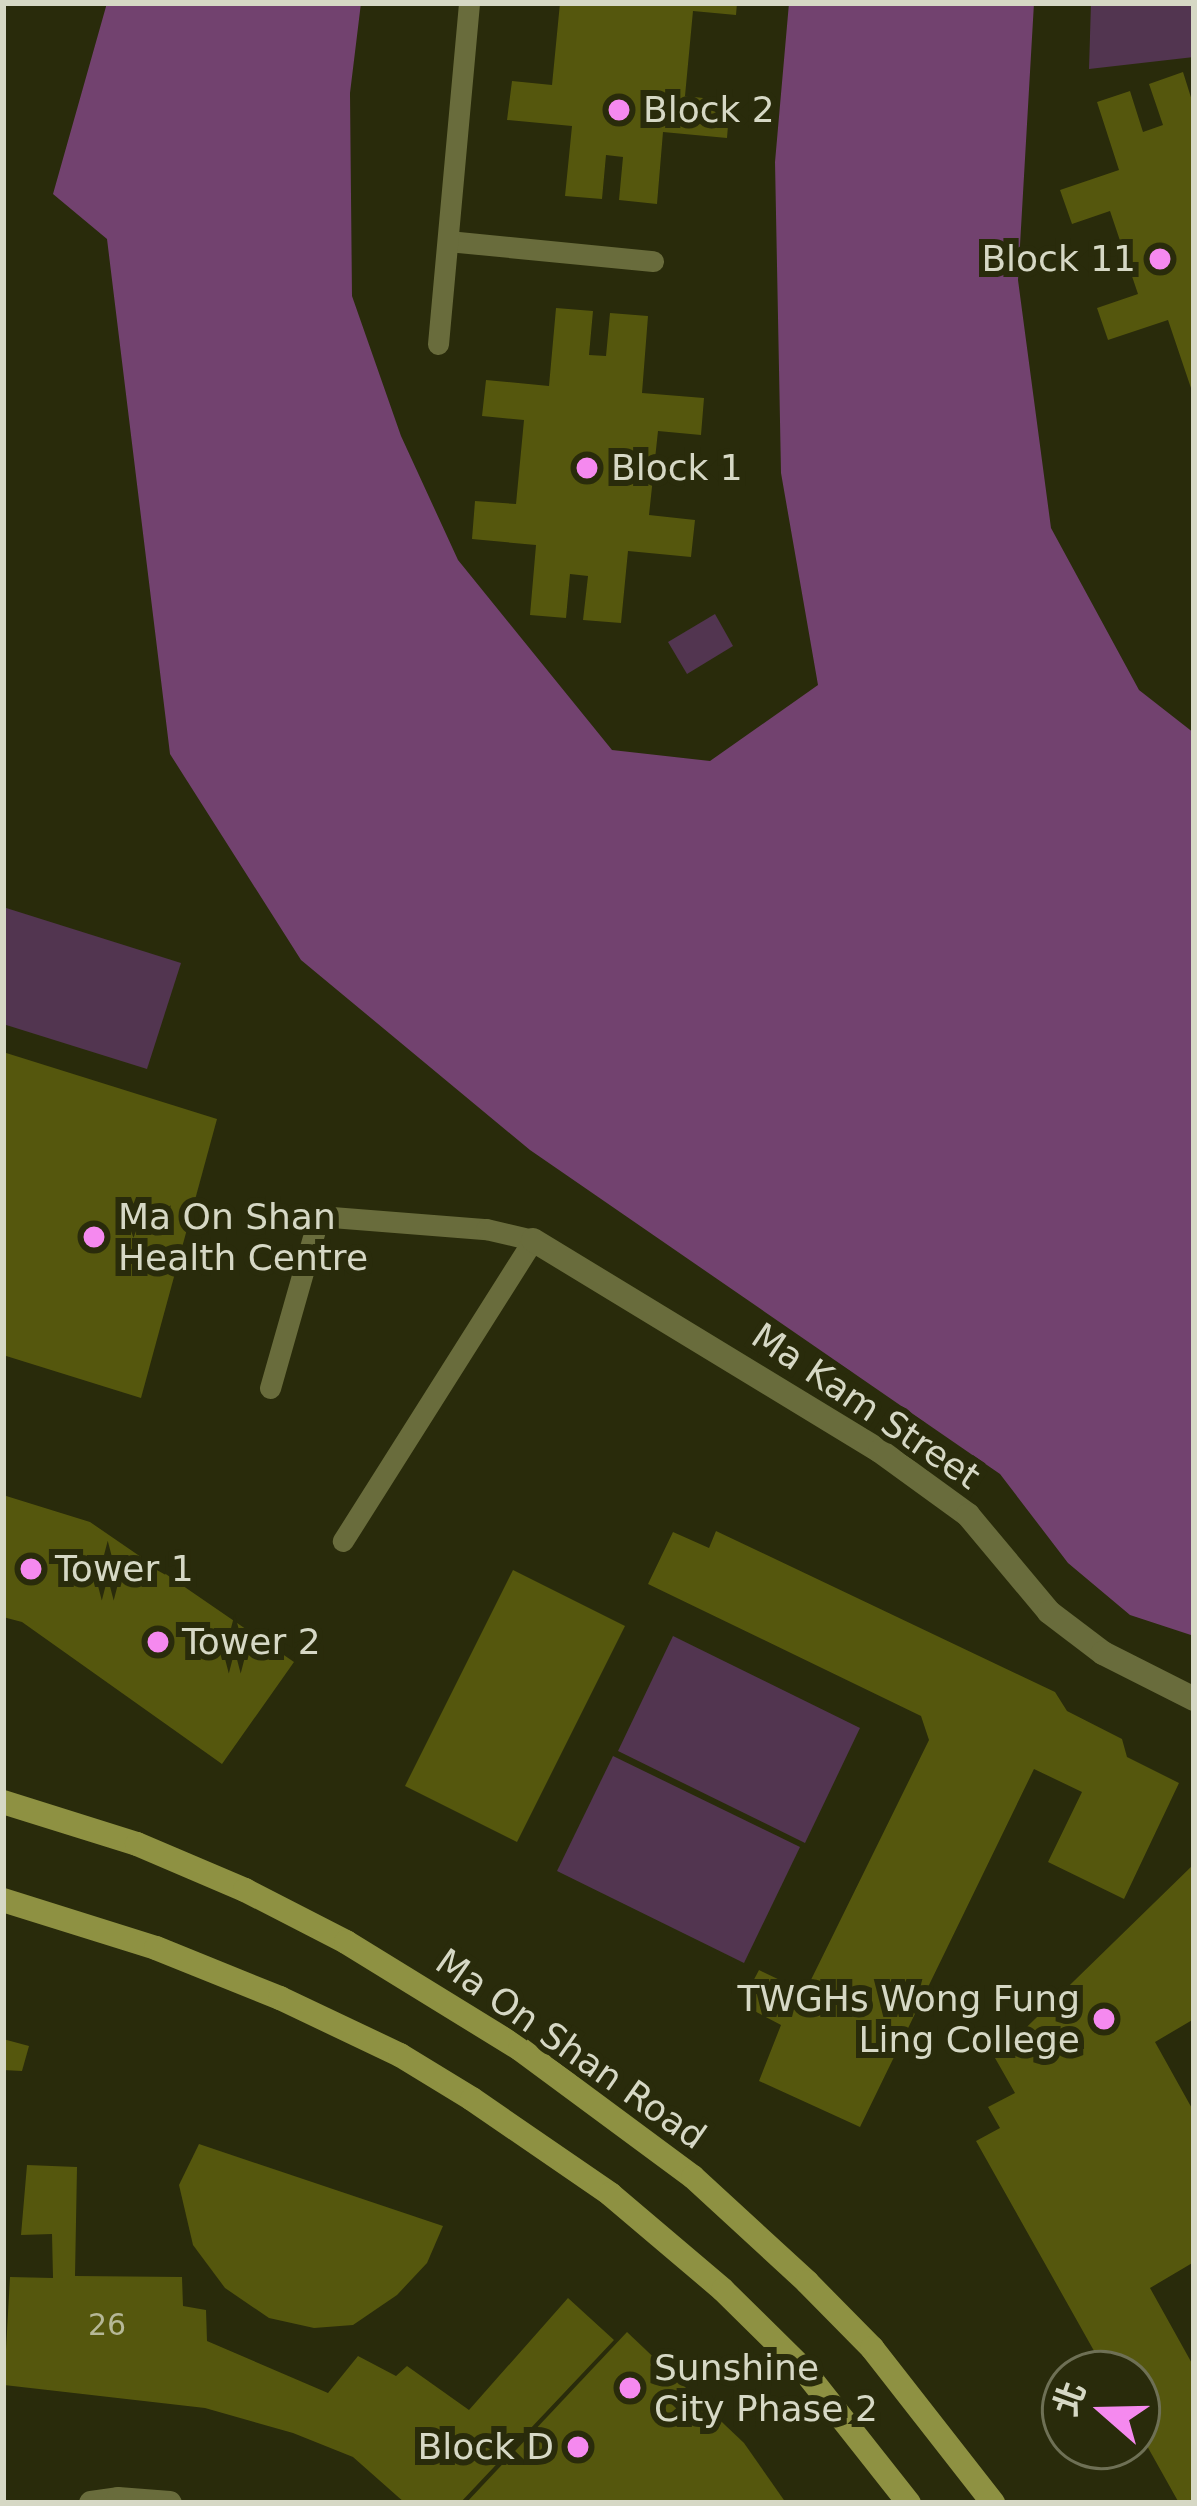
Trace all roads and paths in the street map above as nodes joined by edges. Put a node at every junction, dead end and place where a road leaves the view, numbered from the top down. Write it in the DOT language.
graph roads {
  1 [pos="469,3"];
  2 [pos="448,241"];
  3 [pos="653,261"];
  4 [pos="438,344"];
  5 [pos="533,1240"];
  6 [pos="270,1388"];
  7 [pos="343,1540"];
  8 [pos="1194,1699"];
  9 [pos="3,1802"];
  10 [pos="3,1900"];
  11 [pos="91,2503"];
  12 [pos="170,2503"];
  13 [pos="909,2503"];
  14 [pos="993,2503"];
  1 -- 2 [label="lane"];
  2 -- 3 [label="lane"];
  2 -- 4 [label="lane"];
  5 -- 6 [label="lane"];
  5 -- 7 [label="lane"];
  5 -- 8 [label="street, Ma Kam Street"];
  9 -- 14 [label="main road, Ma On Shan Road"];
  10 -- 13 [label="main road"];
  11 -- 12 [label="street"];
}
